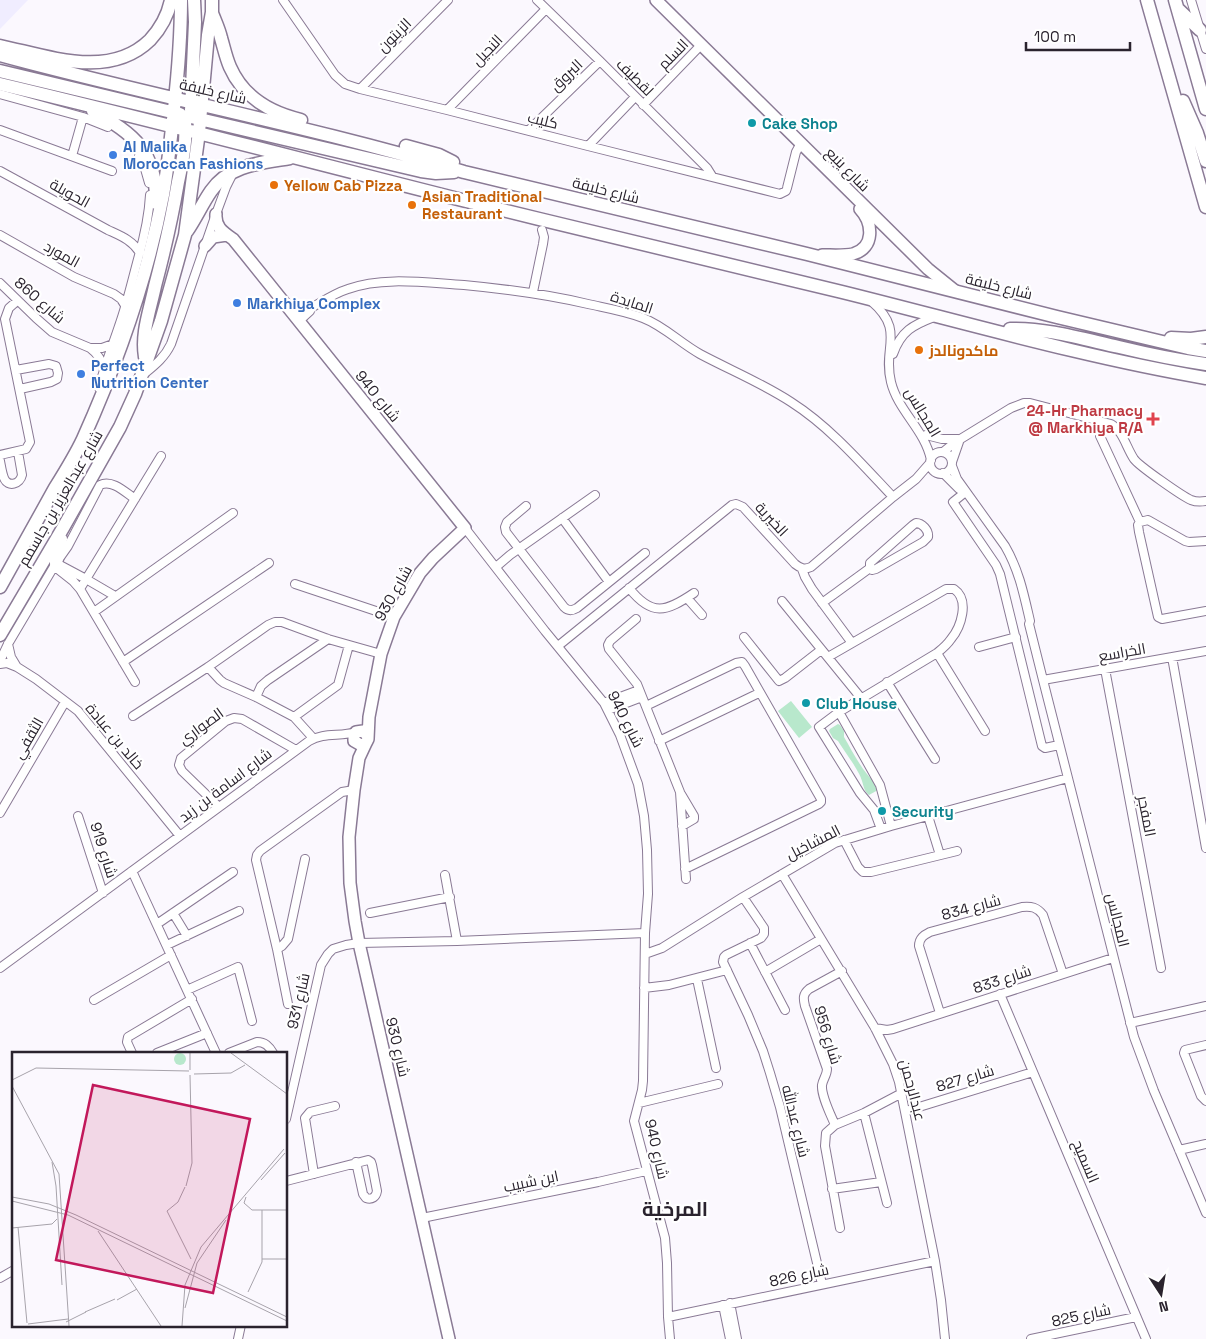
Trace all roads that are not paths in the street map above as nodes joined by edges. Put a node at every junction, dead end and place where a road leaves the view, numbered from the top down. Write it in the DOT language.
graph roads {
  1 [pos="172,0"];
  2 [pos="181,0"];
  3 [pos="194,0"];
  4 [pos="283,0"];
  5 [pos="448,0"];
  6 [pos="537,0"];
  7 [pos="646,0"];
  8 [pos="656,0"];
  9 [pos="1147,0"];
  10 [pos="1191,0"];
  11 [pos="1176,5"];
  12 [pos="212,6"];
  13 [pos="546,9"];
  14 [pos="1156,31"];
  15 [pos="1203,38"];
  16 [pos="0,46"];
  17 [pos="699,47"];
  18 [pos="1206,49"];
  19 [pos="0,55"];
  20 [pos="600,61"];
  21 [pos="0,71"];
  22 [pos="1206,73"];
  23 [pos="0,84"];
  24 [pos="360,89"];
  25 [pos="1201,91"];
  26 [pos="0,94"];
  27 [pos="635,97"];
  28 [pos="175,99"];
  29 [pos="77,102"];
  30 [pos="643,105"];
  31 [pos="1206,109"];
  32 [pos="447,110"];
  33 [pos="189,115"];
  34 [pos="83,117"];
  35 [pos="172,126"];
  36 [pos="0,130"];
  37 [pos="529,130"];
  38 [pos="200,132"];
  39 [pos="799,145"];
  40 [pos="588,146"];
  41 [pos="72,156"];
  42 [pos="294,157"];
  43 [pos="1206,161"];
  44 [pos="235,170"];
  45 [pos="0,171"];
  46 [pos="112,171"];
  47 [pos="464,172"];
  48 [pos="712,176"];
  49 [pos="847,193"];
  50 [pos="468,201"];
  51 [pos="1206,207"];
  52 [pos="216,214"];
  53 [pos="542,230"];
  54 [pos="149,232"];
  55 [pos="0,235"];
  56 [pos="227,235"];
  57 [pos="185,236"];
  58 [pos="127,238"];
  59 [pos="205,246"];
  60 [pos="140,252"];
  61 [pos="808,254"];
  62 [pos="0,283"];
  63 [pos="130,290"];
  64 [pos="532,292"];
  65 [pos="957,293"];
  66 [pos="114,294"];
  67 [pos="867,298"];
  68 [pos="17,301"];
  69 [pos="126,307"];
  70 [pos="937,316"];
  71 [pos="296,317"];
  72 [pos="990,329"];
  73 [pos="1206,337"];
  74 [pos="1146,338"];
  75 [pos="113,344"];
  76 [pos="90,348"];
  77 [pos="1206,351"];
  78 [pos="1206,364"];
  79 [pos="104,369"];
  80 [pos="144,369"];
  81 [pos="16,370"];
  82 [pos="1181,373"];
  83 [pos="1206,378"];
  84 [pos="1206,388"];
  85 [pos="20,389"];
  86 [pos="97,404"];
  87 [pos="926,435"];
  88 [pos="1100,436"];
  89 [pos="960,439"];
  90 [pos="18,452"];
  91 [pos="941,452"];
  92 [pos="0,455"];
  93 [pos="161,456"];
  94 [pos="0,461"];
  95 [pos="931,461"];
  96 [pos="952,464"];
  97 [pos="940,473"];
  98 [pos="916,479"];
  99 [pos="963,494"];
  100 [pos="594,496"];
  101 [pos="893,497"];
  102 [pos="135,499"];
  103 [pos="1206,501"];
  104 [pos="526,506"];
  105 [pos="233,512"];
  106 [pos="562,518"];
  107 [pos="1140,522"];
  108 [pos="63,528"];
  109 [pos="464,528"];
  110 [pos="1206,541"];
  111 [pos="519,549"];
  112 [pos="645,553"];
  113 [pos="269,563"];
  114 [pos="55,564"];
  115 [pos="496,567"];
  116 [pos="870,568"];
  117 [pos="802,569"];
  118 [pos="86,579"];
  119 [pos="609,582"];
  120 [pos="296,584"];
  121 [pos="0,587"];
  122 [pos="629,588"];
  123 [pos="80,589"];
  124 [pos="694,593"];
  125 [pos="115,596"];
  126 [pos="686,598"];
  127 [pos="782,600"];
  128 [pos="822,602"];
  129 [pos="1206,611"];
  130 [pos="94,612"];
  131 [pos="702,615"];
  132 [pos="394,617"];
  133 [pos="636,619"];
  134 [pos="1030,624"];
  135 [pos="744,637"];
  136 [pos="1016,638"];
  137 [pos="328,639"];
  138 [pos="4,640"];
  139 [pos="852,643"];
  140 [pos="349,645"];
  141 [pos="558,646"];
  142 [pos="979,647"];
  143 [pos="821,650"];
  144 [pos="1206,650"];
  145 [pos="937,653"];
  146 [pos="381,654"];
  147 [pos="828,657"];
  148 [pos="1172,657"];
  149 [pos="123,662"];
  150 [pos="0,663"];
  151 [pos="17,667"];
  152 [pos="208,667"];
  153 [pos="1105,669"];
  154 [pos="1043,680"];
  155 [pos="135,682"];
  156 [pos="887,682"];
  157 [pos="759,692"];
  158 [pos="641,693"];
  159 [pos="256,697"];
  160 [pos="861,698"];
  161 [pos="66,702"];
  162 [pos="646,706"];
  163 [pos="606,707"];
  164 [pos="839,712"];
  165 [pos="133,716"];
  166 [pos="294,717"];
  167 [pos="985,731"];
  168 [pos="313,738"];
  169 [pos="360,738"];
  170 [pos="659,742"];
  171 [pos="1059,744"];
  172 [pos="296,750"];
  173 [pos="935,759"];
  174 [pos="1068,778"];
  175 [pos="354,790"];
  176 [pos="882,791"];
  177 [pos="680,792"];
  178 [pos="867,801"];
  179 [pos="218,806"];
  180 [pos="0,814"];
  181 [pos="78,816"];
  182 [pos="928,816"];
  183 [pos="682,826"];
  184 [pos="891,826"];
  185 [pos="881,829"];
  186 [pos="180,836"];
  187 [pos="844,840"];
  188 [pos="1206,848"];
  189 [pos="957,851"];
  190 [pos="940,855"];
  191 [pos="305,859"];
  192 [pos="685,869"];
  193 [pos="132,871"];
  194 [pos="233,872"];
  195 [pos="782,874"];
  196 [pos="445,875"];
  197 [pos="686,879"];
  198 [pos="103,893"];
  199 [pos="450,897"];
  200 [pos="743,897"];
  201 [pos="239,911"];
  202 [pos="370,913"];
  203 [pos="173,914"];
  204 [pos="157,924"];
  205 [pos="645,933"];
  206 [pos="188,936"];
  207 [pos="821,939"];
  208 [pos="457,941"];
  209 [pos="359,943"];
  210 [pos="750,943"];
  211 [pos="167,945"];
  212 [pos="277,949"];
  213 [pos="645,954"];
  214 [pos="171,955"];
  215 [pos="1113,958"];
  216 [pos="0,968"];
  217 [pos="1162,968"];
  218 [pos="727,970"];
  219 [pos="842,971"];
  220 [pos="765,972"];
  221 [pos="1063,974"];
  222 [pos="697,978"];
  223 [pos="644,988"];
  224 [pos="187,990"];
  225 [pos="1000,994"];
  226 [pos="192,999"];
  227 [pos="94,1000"];
  228 [pos="288,1004"];
  229 [pos="1206,1006"];
  230 [pos="785,1010"];
  231 [pos="940,1013"];
  232 [pos="252,1021"];
  233 [pos="1130,1023"];
  234 [pos="899,1027"];
  235 [pos="875,1028"];
  236 [pos="207,1033"];
  237 [pos="884,1044"];
  238 [pos="1206,1045"];
  239 [pos="132,1052"];
  240 [pos="160,1052"];
  241 [pos="216,1052"];
  242 [pos="231,1052"];
  243 [pos="272,1052"];
  244 [pos="716,1068"];
  245 [pos="288,1069"];
  246 [pos="296,1071"];
  247 [pos="1033,1072"];
  248 [pos="718,1084"];
  249 [pos="902,1093"];
  250 [pos="1206,1101"];
  251 [pos="639,1103"];
  252 [pos="335,1106"];
  253 [pos="288,1109"];
  254 [pos="906,1111"];
  255 [pos="864,1113"];
  256 [pos="835,1125"];
  257 [pos="1206,1144"];
  258 [pos="1180,1150"];
  259 [pos="356,1162"];
  260 [pos="646,1171"];
  261 [pos="314,1174"];
  262 [pos="288,1180"];
  263 [pos="881,1182"];
  264 [pos="832,1189"];
  265 [pos="887,1203"];
  266 [pos="1206,1213"];
  267 [pos="422,1218"];
  268 [pos="840,1228"];
  269 [pos="936,1261"];
  270 [pos="12,1271"];
  271 [pos="0,1278"];
  272 [pos="822,1284"];
  273 [pos="727,1304"];
  274 [pos="668,1317"];
  275 [pos="1136,1317"];
  276 [pos="241,1326"];
  277 [pos="238,1339"];
  278 [pos="449,1339"];
  279 [pos="670,1339"];
  280 [pos="730,1339"];
  281 [pos="737,1339"];
  282 [pos="945,1339"];
  283 [pos="1031,1339"];
  284 [pos="1146,1339"];
  1 -- 16 [label="main road"];
  2 -- 28 [label="main road"];
  3 -- 33 [label="main road"];
  4 -- 24 [label="street, كليب"];
  5 -- 24 [label="street, الزيتون"];
  6 -- 13 [label="street, لقطيف"];
  7 -- 17 [label="street, شارع ينبع"];
  8 -- 17 [label="street, شارع ينبع"];
  9 -- 14 [label="main road"];
  10 -- 15 [label="street"];
  11 -- 15 [label="main road"];
  11 -- 25 [label="main road"];
  12 -- 33 [label="main road"];
  12 -- 47 [label="main road"];
  13 -- 20 [label="street, لقطيف"];
  13 -- 32 [label="street, النجيل"];
  14 -- 43 [label="main road"];
  14 -- 51 [label="main road"];
  15 -- 18 [label="street"];
  17 -- 30 [label="street, السلم"];
  17 -- 39 [label="street, شارع ينبع"];
  19 -- 28 [label="main road, شارع خليفة"];
  20 -- 27 [label="street, لقطيف"];
  20 -- 37 [label="street, البروق"];
  21 -- 33 [label="main road"];
  22 -- 25 [label="main road"];
  23 -- 29 [label="main road, شارع خليفة"];
  24 -- 32 [label="street, كليب"];
  25 -- 31 [label="main road"];
  26 -- 34 [label="street"];
  27 -- 30 [label="street, لقطيف"];
  27 -- 40 [label="street"];
  28 -- 33 [label="main road, شارع خليفة"];
  29 -- 35 [label="main road, شارع خليفة"];
  29 -- 54 [label="main road"];
  30 -- 48 [label="street, لقطيف"];
  32 -- 37 [label="street, كليب"];
  33 -- 35 [label="main road, شارع خليفة"];
  33 -- 38 [label="main road, شارع خليفة"];
  33 -- 47 [label="main road, شارع خليفة"];
  33 -- 80 [label="main road"];
  34 -- 41 [label="street"];
  34 -- 54 [label="street, شارع عبدالعزيز بن جاسمم"];
  35 -- 54 [label="main road, شارع عبدالعزيز بن جاسمم"];
  36 -- 41 [label="street"];
  37 -- 40 [label="street, كليب"];
  38 -- 42 [label="main road, شارع خليفة"];
  38 -- 57 [label="main road, شارع عبدالعزيز بن جاسمم"];
  39 -- 48 [label="street, كليب"];
  39 -- 49 [label="street, شارع ينبع"];
  40 -- 48 [label="street, كليب"];
  41 -- 46 [label="street"];
  42 -- 44 [label="main road"];
  42 -- 50 [label="main road, شارع خليفة"];
  44 -- 52 [label="street, شارع عبدالعزيز بن جاسمم"];
  44 -- 57 [label="main road"];
  45 -- 58 [label="street, الحويلة"];
  47 -- 61 [label="main road, شارع خليفة"];
  49 -- 61 [label="street, شارع ينبع"];
  49 -- 65 [label="street, شارع ينبع"];
  50 -- 53 [label="main road"];
  50 -- 67 [label="main road, شارع خليفة"];
  52 -- 56 [label="street, شارع 940"];
  52 -- 59 [label="street, شارع عبدالعزيز بن جاسمم"];
  53 -- 64 [label="street"];
  54 -- 58 [label="street"];
  54 -- 60 [label="street, شارع عبدالعزيز بن جاسمم"];
  54 -- 86 [label="main road, شارع عبدالعزيز بن جاسمم"];
  55 -- 66 [label="street, المورد"];
  56 -- 59 [label="street"];
  56 -- 71 [label="street, شارع 940"];
  57 -- 80 [label="main road, شارع عبدالعزيز بن جاسمم"];
  58 -- 60 [label="street, الحويلة"];
  59 -- 80 [label="street, شارع عبدالعزيز بن جاسمم"];
  60 -- 63 [label="street, شارع عبدالعزيز بن جاسمم"];
  61 -- 65 [label="main road, شارع خليفة"];
  62 -- 68 [label="street, شارع 860"];
  63 -- 66 [label="street"];
  63 -- 69 [label="street, شارع عبدالعزيز بن جاسمم"];
  64 -- 71 [label="street, المايدة"];
  64 -- 101 [label="street, المايدة"];
  65 -- 74 [label="main road, شارع خليفة"];
  66 -- 69 [label="street, المورد"];
  67 -- 70 [label="main road, شارع خليفة"];
  67 -- 95 [label="street, المجالس"];
  68 -- 76 [label="street, شارع 860"];
  68 -- 81 [label="street"];
  69 -- 75 [label="street, شارع عبدالعزيز بن جاسمم"];
  70 -- 72 [label="main road, شارع خليفة"];
  70 -- 87 [label="street, المجالس"];
  71 -- 109 [label="street, شارع 940"];
  72 -- 78 [label="main road"];
  72 -- 82 [label="main road, شارع خليفة"];
  73 -- 74 [label="main road"];
  74 -- 77 [label="main road, شارع خليفة"];
  75 -- 76 [label="street"];
  75 -- 79 [label="street, شارع عبدالعزيز بن جاسمم"];
  76 -- 79 [label="street"];
  79 -- 86 [label="street, شارع عبدالعزيز بن جاسمم"];
  80 -- 108 [label="main road, شارع عبدالعزيز بن جاسمم"];
  81 -- 85 [label="street"];
  81 -- 85 [label="street"];
  82 -- 83 [label="main road, شارع خليفة"];
  82 -- 84 [label="main road"];
  85 -- 90 [label="street"];
  86 -- 121 [label="main road, شارع عبدالعزيز بن جاسمم"];
  87 -- 89 [label="street"];
  87 -- 91 [label="street, المجالس"];
  88 -- 107 [label="street"];
  89 -- 91 [label="street"];
  89 -- 96 [label="street"];
  89 -- 103 [label="street"];
  90 -- 92 [label="street"];
  90 -- 94 [label="street"];
  91 -- 95 [label="street"];
  91 -- 96 [label="street"];
  93 -- 102 [label="street"];
  95 -- 97 [label="street"];
  95 -- 98 [label="street"];
  96 -- 97 [label="street"];
  96 -- 134 [label="street, المجالس"];
  97 -- 98 [label="street"];
  97 -- 99 [label="street, المجالس"];
  98 -- 101 [label="street"];
  99 -- 134 [label="street, المجالس"];
  99 -- 136 [label="street"];
  100 -- 106 [label="street"];
  101 -- 117 [label="street"];
  102 -- 114 [label="street, شارع عبدالعزيز بن جاسمم"];
  102 -- 118 [label="street"];
  104 -- 111 [label="street"];
  105 -- 125 [label="street"];
  106 -- 111 [label="street"];
  106 -- 119 [label="street"];
  107 -- 110 [label="street"];
  107 -- 129 [label="street"];
  108 -- 114 [label="main road"];
  108 -- 138 [label="main road, شارع عبدالعزيز بن جاسمم"];
  109 -- 115 [label="street, شارع 940"];
  109 -- 132 [label="street, شارع 930"];
  111 -- 115 [label="street"];
  111 -- 119 [label="street"];
  112 -- 119 [label="street"];
  113 -- 149 [label="street"];
  114 -- 118 [label="street"];
  114 -- 123 [label="street"];
  114 -- 138 [label="street, شارع عبدالعزيز بن جاسمم"];
  115 -- 141 [label="street, شارع 940"];
  116 -- 116 [label="street"];
  116 -- 128 [label="street"];
  117 -- 122 [label="street, الخيرية"];
  117 -- 128 [label="street"];
  118 -- 123 [label="street"];
  118 -- 125 [label="street"];
  120 -- 132 [label="street"];
  122 -- 126 [label="street"];
  122 -- 141 [label="street, الخيرية"];
  123 -- 130 [label="street"];
  124 -- 126 [label="street"];
  125 -- 130 [label="street"];
  126 -- 131 [label="street"];
  127 -- 143 [label="street"];
  128 -- 139 [label="street"];
  130 -- 149 [label="street"];
  132 -- 146 [label="street, شارع 930"];
  133 -- 158 [label="street"];
  134 -- 154 [label="street, المجالس"];
  135 -- 143 [label="street"];
  136 -- 142 [label="street"];
  136 -- 171 [label="street"];
  137 -- 140 [label="street"];
  137 -- 152 [label="street"];
  137 -- 159 [label="street"];
  138 -- 150 [label="street, شارع عبدالعزيز بن جاسمم"];
  138 -- 151 [label="street"];
  139 -- 145 [label="street"];
  139 -- 147 [label="street"];
  140 -- 146 [label="street"];
  140 -- 166 [label="street"];
  141 -- 163 [label="street, شارع 940"];
  143 -- 147 [label="street"];
  144 -- 148 [label="street, الخراسع"];
  145 -- 156 [label="street"];
  145 -- 167 [label="street"];
  146 -- 169 [label="street, شارع 930"];
  147 -- 160 [label="street"];
  148 -- 153 [label="street, الخراسع"];
  148 -- 188 [label="street"];
  149 -- 155 [label="street"];
  150 -- 151 [label="street, خالد بن عبادة"];
  151 -- 161 [label="street, خالد بن عبادة"];
  152 -- 159 [label="street"];
  152 -- 165 [label="street"];
  153 -- 154 [label="street, الخراسع"];
  153 -- 217 [label="street, المفجر"];
  154 -- 171 [label="street, المجالس"];
  156 -- 160 [label="street"];
  156 -- 173 [label="street"];
  157 -- 162 [label="street"];
  157 -- 170 [label="street"];
  157 -- 192 [label="street"];
  158 -- 162 [label="street"];
  158 -- 163 [label="street"];
  159 -- 166 [label="street"];
  160 -- 164 [label="street"];
  161 -- 180 [label="street, الثقفي"];
  161 -- 186 [label="street, خالد بن عبادة"];
  162 -- 170 [label="street"];
  163 -- 205 [label="street, شارع 940"];
  164 -- 176 [label="street"];
  164 -- 178 [label="street"];
  166 -- 168 [label="street"];
  168 -- 169 [label="street, شارع اسامة بن زيد"];
  168 -- 172 [label="street, شارع اسامة بن زيد"];
  169 -- 175 [label="street, شارع 930"];
  170 -- 177 [label="street"];
  171 -- 174 [label="street, المجالس"];
  172 -- 179 [label="street, شارع اسامة بن زيد"];
  172 -- 179 [label="street, الصواري"];
  174 -- 182 [label="street, المشاخيل"];
  174 -- 215 [label="street, المجالس"];
  175 -- 209 [label="street, شارع 930"];
  175 -- 212 [label="street"];
  176 -- 178 [label="street"];
  176 -- 184 [label="street"];
  177 -- 183 [label="street"];
  177 -- 183 [label="street"];
  178 -- 185 [label="street"];
  179 -- 186 [label="street, شارع اسامة بن زيد"];
  181 -- 198 [label="street, شارع 919"];
  182 -- 184 [label="street, المشاخيل"];
  182 -- 190 [label="street"];
  183 -- 192 [label="street"];
  184 -- 185 [label="street, المشاخيل"];
  185 -- 187 [label="street, المشاخيل"];
  186 -- 193 [label="street, شارع اسامة بن زيد"];
  187 -- 190 [label="street"];
  187 -- 195 [label="street, المشاخيل"];
  189 -- 190 [label="street"];
  191 -- 212 [label="street"];
  192 -- 197 [label="street"];
  193 -- 198 [label="street, شارع اسامة بن زيد"];
  193 -- 204 [label="street"];
  194 -- 203 [label="street"];
  195 -- 200 [label="street, المشاخيل"];
  195 -- 207 [label="street, عبدالرحمن"];
  196 -- 199 [label="street"];
  198 -- 216 [label="street, شارع اسامة بن زيد"];
  199 -- 202 [label="street"];
  199 -- 208 [label="street"];
  200 -- 210 [label="street"];
  200 -- 213 [label="street, المشاخيل"];
  201 -- 206 [label="street"];
  203 -- 204 [label="street"];
  203 -- 206 [label="street"];
  204 -- 211 [label="street"];
  205 -- 208 [label="street, شارع 931"];
  205 -- 213 [label="street, شارع 940"];
  206 -- 211 [label="street"];
  207 -- 219 [label="street, عبدالرحمن"];
  207 -- 220 [label="street"];
  208 -- 209 [label="street, شارع 931"];
  209 -- 246 [label="street, شارع 931"];
  209 -- 267 [label="street, شارع 930"];
  210 -- 218 [label="street"];
  210 -- 220 [label="street"];
  211 -- 214 [label="street"];
  212 -- 228 [label="street"];
  213 -- 223 [label="street, شارع 940"];
  214 -- 224 [label="street"];
  214 -- 227 [label="street"];
  215 -- 221 [label="street, شارع 833"];
  215 -- 233 [label="street, المجالس"];
  218 -- 222 [label="street"];
  218 -- 272 [label="street, شارع عبدالله"];
  219 -- 235 [label="street, عبدالرحمن"];
  219 -- 256 [label="street, شارع 956"];
  220 -- 230 [label="street"];
  221 -- 225 [label="street, شارع 833"];
  221 -- 231 [label="street, شارع 834"];
  222 -- 223 [label="street"];
  222 -- 244 [label="street"];
  223 -- 251 [label="street, شارع 940"];
  224 -- 226 [label="street"];
  224 -- 232 [label="street"];
  225 -- 231 [label="street, شارع 833"];
  225 -- 247 [label="street, السميح"];
  226 -- 236 [label="street"];
  226 -- 239 [label="street"];
  229 -- 233 [label="street"];
  231 -- 234 [label="street, شارع 833"];
  233 -- 258 [label="street, المجالس"];
  234 -- 235 [label="street, شارع 833"];
  234 -- 237 [label="street, شارع 833"];
  235 -- 237 [label="street, عبدالرحمن"];
  236 -- 240 [label="street"];
  236 -- 241 [label="street"];
  237 -- 249 [label="street, عبدالرحمن"];
  238 -- 250 [label="street"];
  242 -- 243 [label="street"];
  245 -- 246 [label="street"];
  246 -- 253 [label="street, شارع 931"];
  247 -- 254 [label="street, شارع 827"];
  247 -- 275 [label="street, السميح"];
  248 -- 251 [label="street"];
  249 -- 254 [label="street, عبدالرحمن"];
  249 -- 255 [label="street"];
  251 -- 260 [label="street, شارع 940"];
  252 -- 261 [label="street"];
  254 -- 269 [label="street, عبدالرحمن"];
  255 -- 256 [label="street"];
  255 -- 263 [label="street"];
  256 -- 264 [label="street"];
  257 -- 258 [label="street"];
  258 -- 266 [label="street, المجالس"];
  259 -- 259 [label="street"];
  259 -- 261 [label="street"];
  260 -- 267 [label="street, ابن شبيب"];
  260 -- 274 [label="street, شارع 940"];
  261 -- 262 [label="street"];
  263 -- 264 [label="street"];
  263 -- 265 [label="street"];
  264 -- 268 [label="street"];
  267 -- 278 [label="street, شارع 930"];
  269 -- 272 [label="street, شارع 826"];
  269 -- 282 [label="street, عبدالرحمن"];
  270 -- 271 [label="street"];
  272 -- 273 [label="street, شارع 826"];
  273 -- 274 [label="street, شارع 826"];
  273 -- 280 [label="street"];
  273 -- 281 [label="street"];
  274 -- 279 [label="street, شارع 940"];
  275 -- 283 [label="street, شارع 825"];
  275 -- 284 [label="street, السميح"];
  276 -- 277 [label="street"];
}
